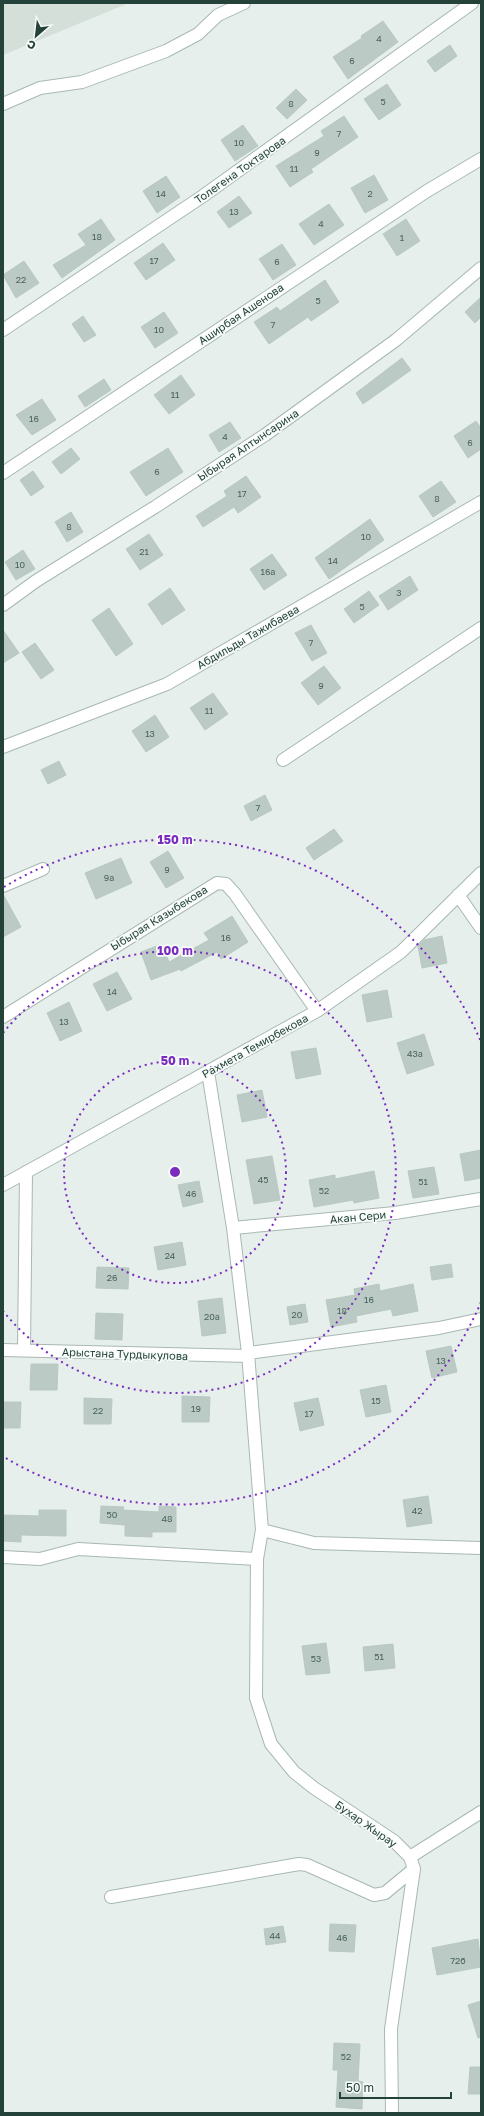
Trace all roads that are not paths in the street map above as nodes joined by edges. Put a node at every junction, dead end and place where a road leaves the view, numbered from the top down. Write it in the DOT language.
graph roads {
  1 [pos="244,3"];
  2 [pos="472,3"];
  3 [pos="3,104"];
  4 [pos="481,159"];
  5 [pos="481,268"];
  6 [pos="3,330"];
  7 [pos="3,473"];
  8 [pos="481,502"];
  9 [pos="3,605"];
  10 [pos="481,628"];
  11 [pos="3,747"];
  12 [pos="282,760"];
  13 [pos="43,869"];
  14 [pos="481,873"];
  15 [pos="3,886"];
  16 [pos="458,895"];
  17 [pos="481,928"];
  18 [pos="317,1011"];
  19 [pos="3,1017"];
  20 [pos="208,1072"];
  21 [pos="26,1172"];
  22 [pos="3,1185"];
  23 [pos="481,1199"];
  24 [pos="233,1228"];
  25 [pos="481,1319"];
  26 [pos="3,1350"];
  27 [pos="24,1350"];
  28 [pos="248,1355"];
  29 [pos="262,1530"];
  30 [pos="481,1548"];
  31 [pos="3,1557"];
  32 [pos="257,1559"];
  33 [pos="481,1812"];
  34 [pos="410,1857"];
  35 [pos="414,1869"];
  36 [pos="112,1897"];
  37 [pos="392,2113"];
  1 -- 3 [label="street"];
  2 -- 6 [label="street, Толегена Токтарова"];
  4 -- 7 [label="street, Аширбая Ашенова"];
  5 -- 9 [label="street, Ыбырая Алтынсарина"];
  8 -- 11 [label="street, Абдильды Тажибаева"];
  10 -- 12 [label="street"];
  13 -- 15 [label="street"];
  14 -- 16 [label="street, Рахмета Темирбекова"];
  16 -- 17 [label="street"];
  16 -- 18 [label="street, Рахмета Темирбекова"];
  18 -- 19 [label="street, Ыбырая Казыбекова"];
  18 -- 20 [label="street, Рахмета Темирбекова"];
  20 -- 21 [label="street, Рахмета Темирбекова"];
  20 -- 24 [label="street, Бухар Жырау"];
  21 -- 22 [label="street, Рахмета Темирбекова"];
  21 -- 27 [label="street"];
  23 -- 24 [label="street, Акан Сери"];
  24 -- 28 [label="street, Бухар Жырау"];
  25 -- 28 [label="street, Арыстана Турдыкулова"];
  26 -- 27 [label="street, Арыстана Турдыкулова"];
  27 -- 28 [label="street, Арыстана Турдыкулова"];
  28 -- 29 [label="street, Бухар Жырау"];
  29 -- 30 [label="street"];
  29 -- 32 [label="street, Бухар Жырау"];
  31 -- 32 [label="street"];
  32 -- 34 [label="street, Бухар Жырау"];
  33 -- 34 [label="street"];
  34 -- 35 [label="street, Бухар Жырау"];
  35 -- 36 [label="street"];
  35 -- 37 [label="street, Бухар Жырау"];
}
